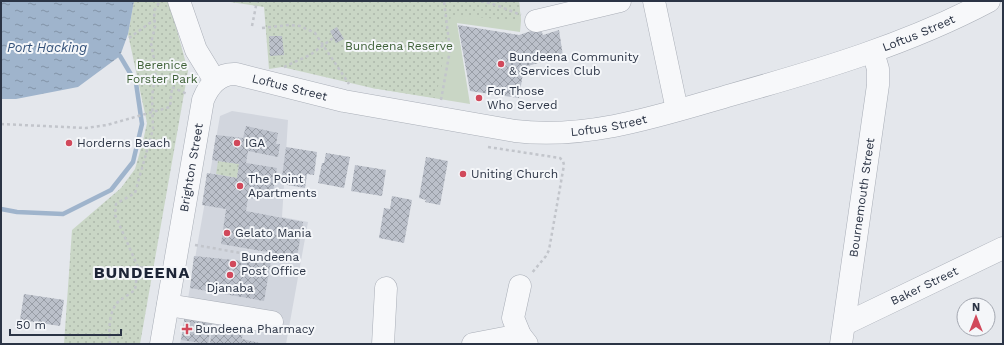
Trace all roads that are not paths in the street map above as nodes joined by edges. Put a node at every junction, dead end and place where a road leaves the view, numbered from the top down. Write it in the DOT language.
graph roads {
  1 [pos="179,1"];
  2 [pos="620,1"];
  3 [pos="654,1"];
  4 [pos="982,3"];
  5 [pos="536,21"];
  6 [pos="873,52"];
  7 [pos="215,81"];
  8 [pos="677,110"];
  9 [pos="1003,248"];
  10 [pos="520,286"];
  11 [pos="386,288"];
  12 [pos="168,304"];
  13 [pos="272,322"];
  14 [pos="843,334"];
  15 [pos="524,340"];
  16 [pos="161,344"];
  17 [pos="383,344"];
  18 [pos="473,344"];
  1 -- 7 [label="street"];
  2 -- 5 [label="street"];
  3 -- 8 [label="street"];
  4 -- 6 [label="street, Loftus Street"];
  6 -- 8 [label="street, Loftus Street"];
  6 -- 14 [label="street, Bournemouth Street"];
  7 -- 8 [label="street, Loftus Street"];
  7 -- 12 [label="street, Brighton Street"];
  9 -- 14 [label="street, Baker Street"];
  10 -- 15 [label="street"];
  11 -- 17 [label="street"];
  12 -- 13 [label="street"];
  12 -- 16 [label="street, Brighton Street"];
  15 -- 18 [label="street"];
}
